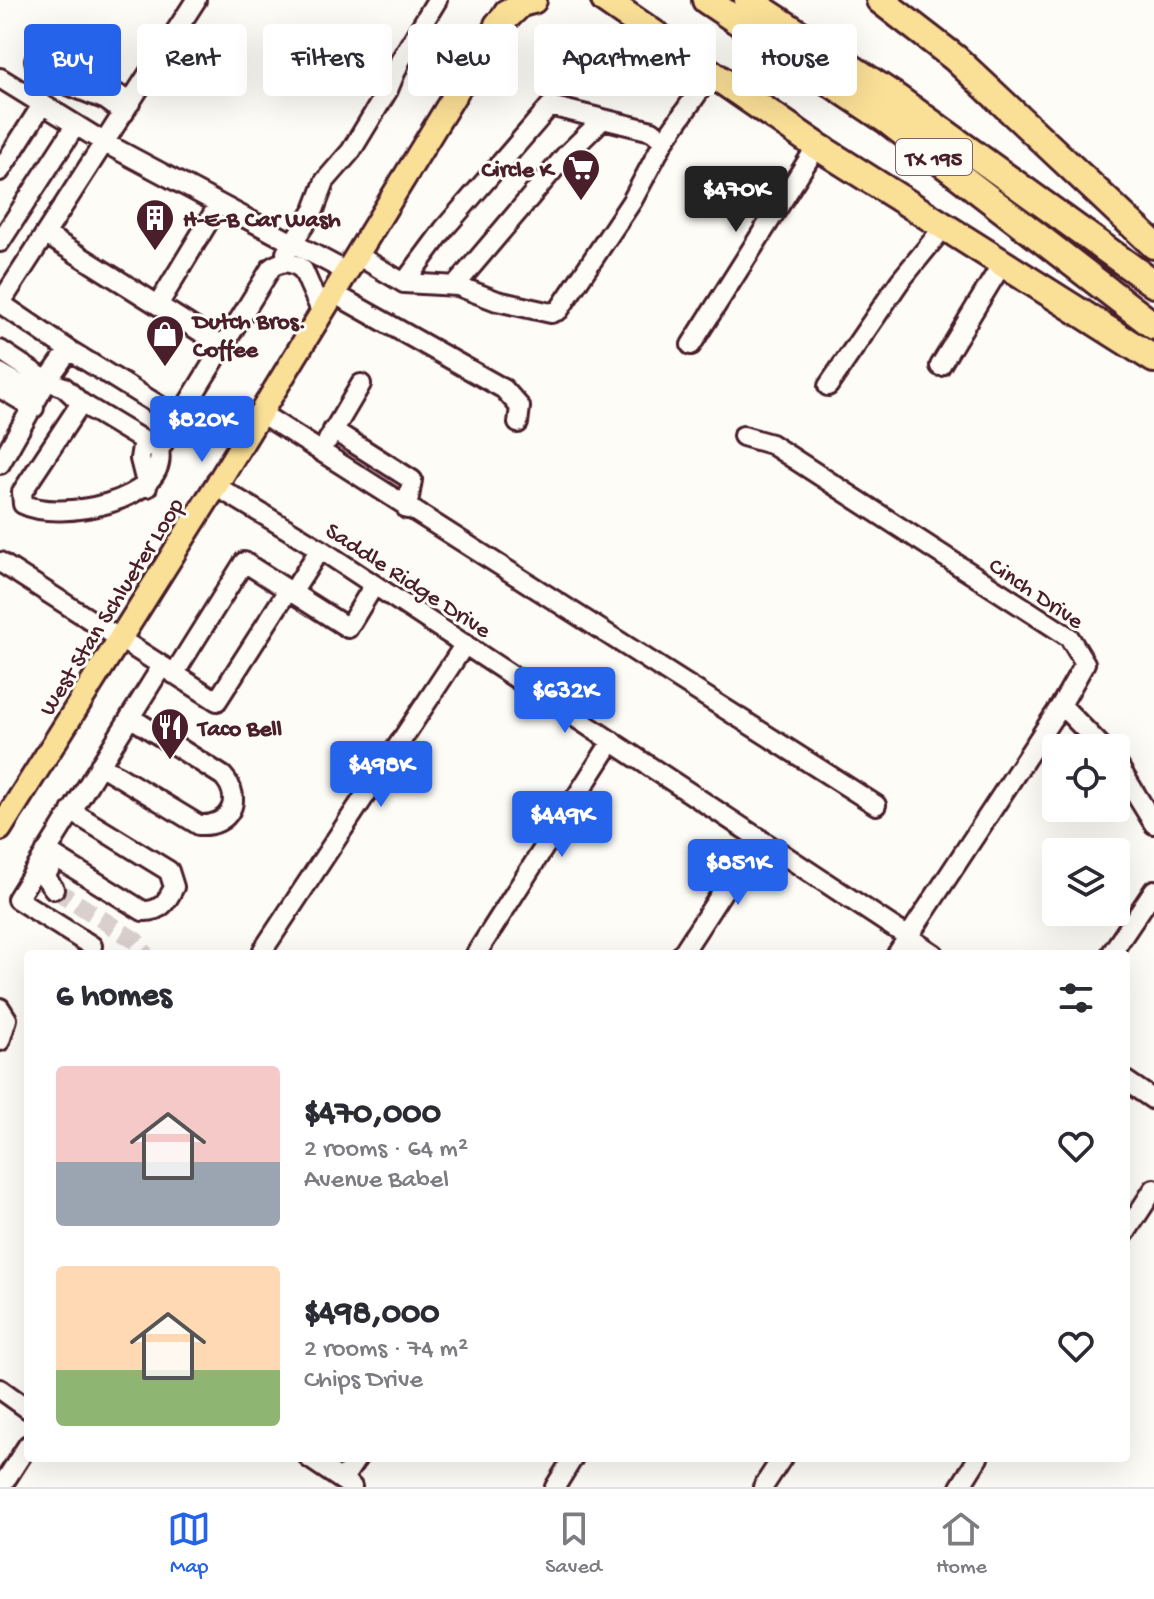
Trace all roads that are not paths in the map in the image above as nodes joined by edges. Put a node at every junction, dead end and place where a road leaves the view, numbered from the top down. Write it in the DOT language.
graph roads {
  1 [pos="196,0"];
  2 [pos="437,0"];
  3 [pos="513,0"];
  4 [pos="533,0"];
  5 [pos="605,0"];
  6 [pos="706,0"];
  7 [pos="748,0"];
  8 [pos="880,0"];
  9 [pos="499,12"];
  10 [pos="639,24"];
  11 [pos="716,77"];
  12 [pos="0,78"];
  13 [pos="696,96"];
  14 [pos="42,105"];
  15 [pos="127,108"];
  16 [pos="603,119"];
  17 [pos="75,126"];
  18 [pos="664,141"];
  19 [pos="105,143"];
  20 [pos="817,146"];
  21 [pos="0,171"];
  22 [pos="219,204"];
  23 [pos="944,227"];
  24 [pos="45,234"];
  25 [pos="0,242"];
  26 [pos="293,244"];
  27 [pos="1154,245"];
  28 [pos="1003,262"];
  29 [pos="278,263"];
  30 [pos="352,264"];
  31 [pos="404,283"];
  32 [pos="1154,284"];
  33 [pos="455,286"];
  34 [pos="333,293"];
  35 [pos="0,304"];
  36 [pos="158,305"];
  37 [pos="322,313"];
  38 [pos="1154,326"];
  39 [pos="691,345"];
  40 [pos="223,346"];
  41 [pos="0,350"];
  42 [pos="69,350"];
  43 [pos="1154,359"];
  44 [pos="940,366"];
  45 [pos="0,373"];
  46 [pos="361,384"];
  47 [pos="828,386"];
  48 [pos="0,388"];
  49 [pos="40,395"];
  50 [pos="81,403"];
  51 [pos="259,412"];
  52 [pos="179,418"];
  53 [pos="518,423"];
  54 [pos="333,430"];
  55 [pos="743,436"];
  56 [pos="143,440"];
  57 [pos="159,450"];
  58 [pos="320,452"];
  59 [pos="0,464"];
  60 [pos="216,486"];
  61 [pos="147,487"];
  62 [pos="407,509"];
  63 [pos="320,549"];
  64 [pos="0,562"];
  65 [pos="374,585"];
  66 [pos="290,592"];
  67 [pos="120,639"];
  68 [pos="465,644"];
  69 [pos="168,670"];
  70 [pos="1061,705"];
  71 [pos="130,717"];
  72 [pos="1089,734"];
  73 [pos="612,741"];
  74 [pos="100,765"];
  75 [pos="1130,785"];
  76 [pos="876,805"];
  77 [pos="71,811"];
  78 [pos="1154,824"];
  79 [pos="0,829"];
  80 [pos="758,837"];
  81 [pos="51,854"];
  82 [pos="54,889"];
  83 [pos="1154,890"];
  84 [pos="908,937"];
  85 [pos="92,946"];
  86 [pos="263,950"];
  87 [pos="479,950"];
  88 [pos="685,950"];
  89 [pos="900,950"];
  90 [pos="928,950"];
  91 [pos="1114,950"];
  92 [pos="0,1008"];
  93 [pos="0,1041"];
  94 [pos="1130,1084"];
  95 [pos="1154,1100"];
  96 [pos="1154,1189"];
  97 [pos="1130,1226"];
  98 [pos="0,1389"];
  99 [pos="24,1406"];
  100 [pos="24,1451"];
  101 [pos="315,1462"];
  102 [pos="355,1462"];
  103 [pos="571,1462"];
  104 [pos="779,1462"];
  105 [pos="976,1462"];
  106 [pos="347,1484"];
  107 [pos="1,1487"];
  108 [pos="555,1487"];
  109 [pos="763,1487"];
  110 [pos="960,1487"];
  1 -- 15 [label="street"];
  2 -- 26 [label="street"];
  3 -- 9 [label="main road, West Stan Schlueter Loop"];
  4 -- 9 [label="highway"];
  5 -- 10 [label="highway"];
  6 -- 38 [label="highway, TX 195"];
  7 -- 32 [label="highway, TX 195"];
  8 -- 27 [label="highway"];
  9 -- 30 [label="main road, West Stan Schlueter Loop"];
  11 -- 20 [label="highway"];
  12 -- 14 [label="street"];
  13 -- 18 [label="street"];
  14 -- 17 [label="street"];
  14 -- 21 [label="street"];
  15 -- 15 [label="street"];
  15 -- 19 [label="street"];
  16 -- 18 [label="street"];
  16 -- 31 [label="street"];
  16 -- 33 [label="street"];
  17 -- 19 [label="street"];
  17 -- 25 [label="street"];
  18 -- 33 [label="street"];
  19 -- 22 [label="street"];
  19 -- 24 [label="street"];
  20 -- 23 [label="highway"];
  20 -- 39 [label="street"];
  22 -- 26 [label="street"];
  22 -- 36 [label="street"];
  23 -- 28 [label="highway"];
  23 -- 47 [label="street"];
  24 -- 35 [label="street"];
  24 -- 36 [label="street"];
  26 -- 29 [label="street"];
  26 -- 30 [label="street"];
  28 -- 43 [label="highway"];
  28 -- 44 [label="street"];
  29 -- 37 [label="street"];
  29 -- 40 [label="street"];
  30 -- 31 [label="street"];
  30 -- 34 [label="main road, West Stan Schlueter Loop"];
  31 -- 33 [label="street"];
  34 -- 37 [label="main road, West Stan Schlueter Loop"];
  34 -- 53 [label="street"];
  35 -- 42 [label="street"];
  36 -- 40 [label="street"];
  37 -- 51 [label="main road, West Stan Schlueter Loop"];
  40 -- 52 [label="street"];
  41 -- 49 [label="street"];
  42 -- 49 [label="street"];
  42 -- 52 [label="street"];
  45 -- 49 [label="street"];
  46 -- 54 [label="street"];
  48 -- 49 [label="street"];
  49 -- 50 [label="street"];
  49 -- 59 [label="street"];
  50 -- 56 [label="street"];
  50 -- 61 [label="street"];
  51 -- 58 [label="street"];
  51 -- 60 [label="main road, West Stan Schlueter Loop"];
  52 -- 57 [label="street"];
  54 -- 58 [label="street"];
  54 -- 62 [label="street"];
  55 -- 70 [label="street, Cinch Drive"];
  56 -- 57 [label="street"];
  56 -- 61 [label="street"];
  57 -- 61 [label="street"];
  58 -- 62 [label="street"];
  60 -- 63 [label="street, Saddle Ridge Drive"];
  60 -- 67 [label="main road, West Stan Schlueter Loop"];
  62 -- 76 [label="street"];
  63 -- 65 [label="street, Saddle Ridge Drive"];
  63 -- 66 [label="street"];
  64 -- 67 [label="street"];
  65 -- 66 [label="street"];
  65 -- 68 [label="street, Saddle Ridge Drive"];
  66 -- 69 [label="street"];
  66 -- 69 [label="street"];
  67 -- 69 [label="street"];
  67 -- 79 [label="main road, West Stan Schlueter Loop"];
  68 -- 73 [label="street, Saddle Ridge Drive"];
  68 -- 86 [label="street"];
  69 -- 71 [label="street"];
  70 -- 72 [label="street"];
  70 -- 84 [label="street, Cinch Drive"];
  71 -- 74 [label="street"];
  71 -- 74 [label="street"];
  73 -- 80 [label="street, Saddle Ridge Drive"];
  73 -- 87 [label="street"];
  74 -- 77 [label="street"];
  75 -- 78 [label="street"];
  77 -- 81 [label="street"];
  77 -- 81 [label="street"];
  80 -- 84 [label="street, Saddle Ridge Drive"];
  80 -- 88 [label="street"];
  81 -- 82 [label="street"];
  81 -- 85 [label="street"];
  83 -- 91 [label="street"];
  84 -- 89 [label="street, Cinch Drive"];
  84 -- 90 [label="street, Saddle Ridge Drive"];
  92 -- 93 [label="street"];
  94 -- 95 [label="street"];
  96 -- 97 [label="street"];
  98 -- 99 [label="street"];
  100 -- 107 [label="street"];
  101 -- 106 [label="street"];
  102 -- 106 [label="street"];
  103 -- 108 [label="street"];
  104 -- 109 [label="street"];
  105 -- 110 [label="street"];
}
